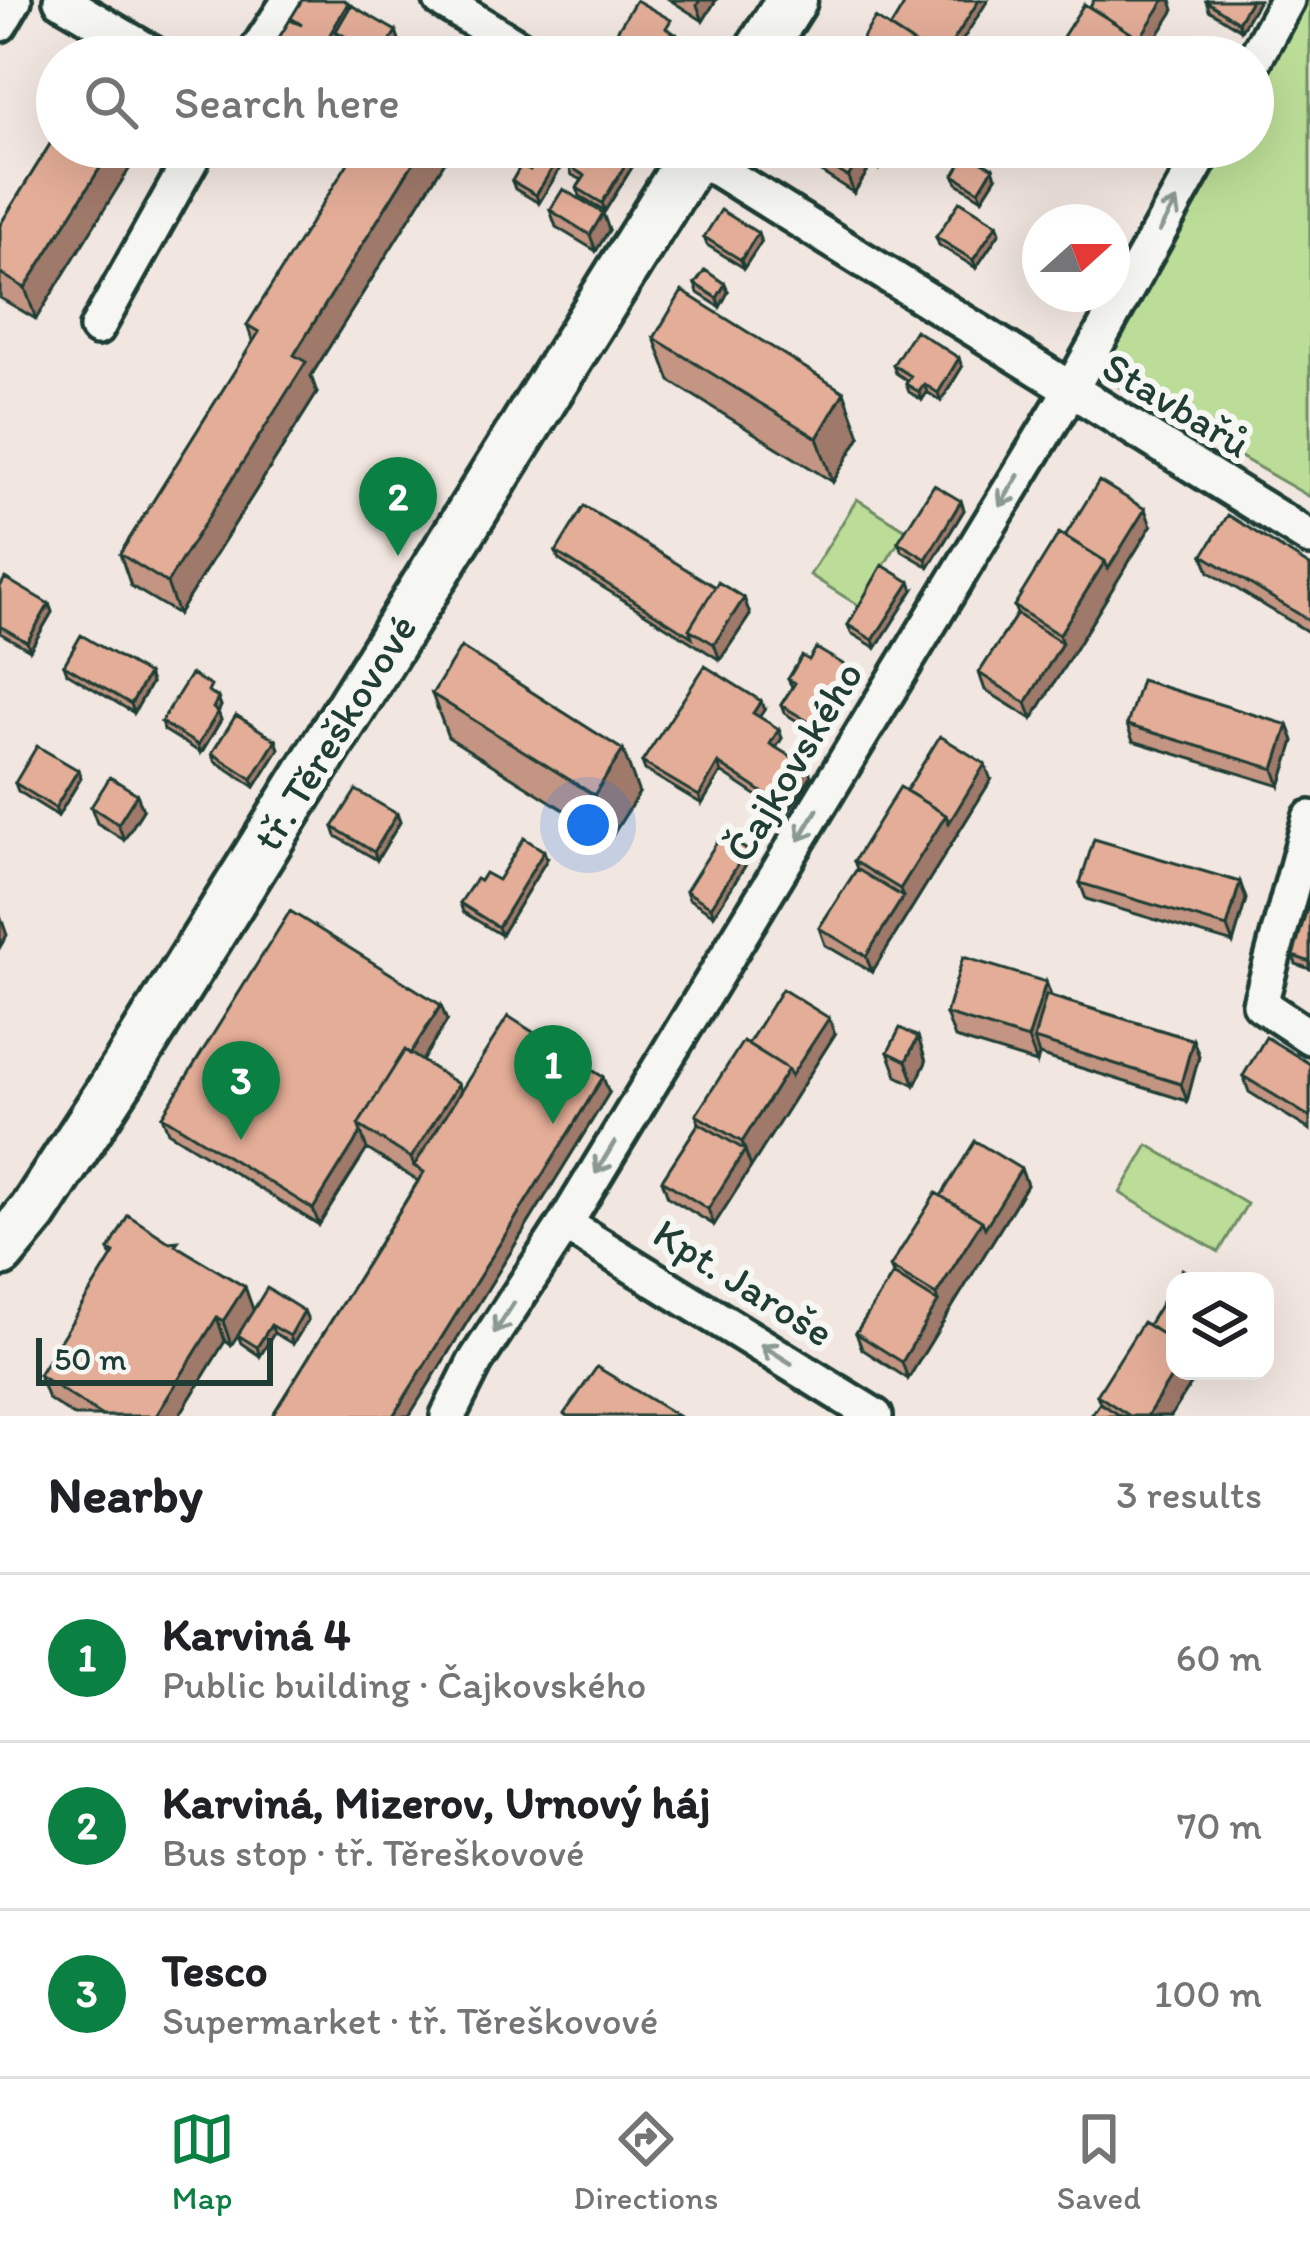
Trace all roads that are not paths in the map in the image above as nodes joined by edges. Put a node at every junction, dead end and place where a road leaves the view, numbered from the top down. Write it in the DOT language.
graph roads {
  1 [pos="14,0"];
  2 [pos="62,0"];
  3 [pos="290,0"];
  4 [pos="442,0"];
  5 [pos="792,0"];
  6 [pos="1287,0"];
  7 [pos="0,24"];
  8 [pos="123,36"];
  9 [pos="267,36"];
  10 [pos="500,36"];
  11 [pos="769,36"];
  12 [pos="1267,36"];
  13 [pos="186,168"];
  14 [pos="680,168"];
  15 [pos="722,168"];
  16 [pos="1194,168"];
  17 [pos="97,328"];
  18 [pos="1070,391"];
  19 [pos="1310,538"];
  20 [pos="1310,818"];
  21 [pos="1310,1037"];
  22 [pos="565,1224"];
  23 [pos="0,1252"];
  24 [pos="448,1416"];
  25 [pos="875,1416"];
  1 -- 7 [label="street"];
  2 -- 8 [label="street"];
  3 -- 9 [label="street"];
  4 -- 10 [label="street"];
  5 -- 11 [label="street"];
  6 -- 12 [label="street"];
  13 -- 17 [label="street"];
  14 -- 23 [label="street, tř. Těreškovové"];
  15 -- 18 [label="street, Stavbařů"];
  18 -- 16 [label="street, Čajkovského, one-way"];
  18 -- 19 [label="street, Stavbařů"];
  18 -- 22 [label="street, Čajkovského, one-way"];
  20 -- 21 [label="street"];
  22 -- 24 [label="street, Čajkovského, one-way"];
  25 -- 22 [label="street, Kpt. Jaroše, one-way"];
}
